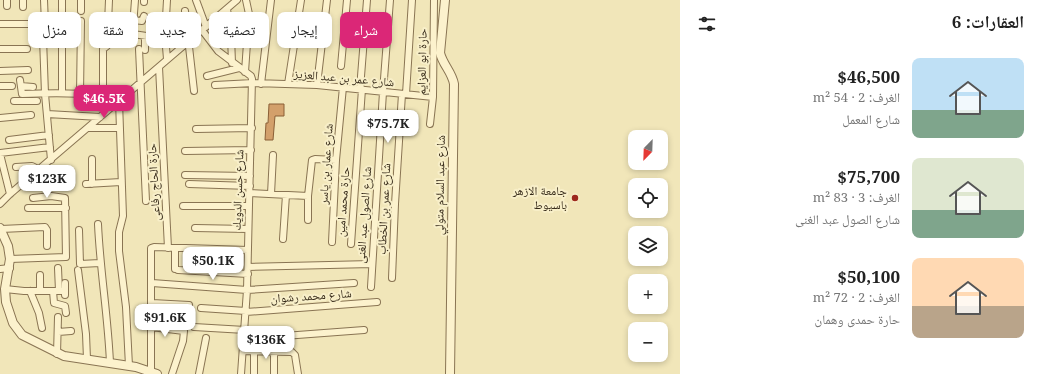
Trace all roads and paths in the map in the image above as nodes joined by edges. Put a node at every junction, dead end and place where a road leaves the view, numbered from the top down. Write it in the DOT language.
graph roads {
  1 [pos="23,0"];
  2 [pos="44,0"];
  3 [pos="62,0"];
  4 [pos="81,0"];
  5 [pos="109,0"];
  6 [pos="135,0"];
  7 [pos="167,0"];
  8 [pos="196,0"];
  9 [pos="237,0"];
  10 [pos="246,0"];
  11 [pos="271,0"];
  12 [pos="301,0"];
  13 [pos="327,0"];
  14 [pos="347,0"];
  15 [pos="367,0"];
  16 [pos="390,0"];
  17 [pos="412,0"];
  18 [pos="434,0"];
  19 [pos="445,0"];
  20 [pos="23,7"];
  21 [pos="227,8"];
  22 [pos="81,11"];
  23 [pos="134,12"];
  24 [pos="144,16"];
  25 [pos="138,21"];
  26 [pos="0,24"];
  27 [pos="204,28"];
  28 [pos="201,30"];
  29 [pos="145,36"];
  30 [pos="138,37"];
  31 [pos="43,48"];
  32 [pos="81,48"];
  33 [pos="180,48"];
  34 [pos="190,48"];
  35 [pos="0,49"];
  36 [pos="27,49"];
  37 [pos="167,59"];
  38 [pos="232,63"];
  39 [pos="340,66"];
  40 [pos="158,67"];
  41 [pos="239,68"];
  42 [pos="28,70"];
  43 [pos="0,71"];
  44 [pos="245,72"];
  45 [pos="207,76"];
  46 [pos="140,83"];
  47 [pos="252,84"];
  48 [pos="261,84"];
  49 [pos="288,84"];
  50 [pos="215,85"];
  51 [pos="317,85"];
  52 [pos="0,86"];
  53 [pos="12,86"];
  54 [pos="33,87"];
  55 [pos="343,87"];
  56 [pos="361,89"];
  57 [pos="194,91"];
  58 [pos="383,92"];
  59 [pos="62,93"];
  60 [pos="24,94"];
  61 [pos="45,94"];
  62 [pos="404,94"];
  63 [pos="80,95"];
  64 [pos="103,97"];
  65 [pos="432,97"];
  66 [pos="14,101"];
  67 [pos="24,101"];
  68 [pos="37,101"];
  69 [pos="119,101"];
  70 [pos="47,114"];
  71 [pos="32,115"];
  72 [pos="100,117"];
  73 [pos="0,118"];
  74 [pos="430,124"];
  75 [pos="88,128"];
  76 [pos="120,128"];
  77 [pos="252,128"];
  78 [pos="196,129"];
  79 [pos="49,135"];
  80 [pos="9,140"];
  81 [pos="50,147"];
  82 [pos="251,150"];
  83 [pos="186,151"];
  84 [pos="0,153"];
  85 [pos="273,155"];
  86 [pos="92,159"];
  87 [pos="51,160"];
  88 [pos="336,160"];
  89 [pos="2,166"];
  90 [pos="16,167"];
  91 [pos="37,172"];
  92 [pos="185,175"];
  93 [pos="250,176"];
  94 [pos="31,177"];
  95 [pos="52,177"];
  96 [pos="0,182"];
  97 [pos="7,182"];
  98 [pos="121,182"];
  99 [pos="189,184"];
  100 [pos="250,186"];
  101 [pos="250,193"];
  102 [pos="10,194"];
  103 [pos="271,194"];
  104 [pos="286,195"];
  105 [pos="308,196"];
  106 [pos="33,198"];
  107 [pos="146,201"];
  108 [pos="0,204"];
  109 [pos="183,206"];
  110 [pos="249,206"];
  111 [pos="28,208"];
  112 [pos="66,208"];
  113 [pos="308,220"];
  114 [pos="98,224"];
  115 [pos="0,228"];
  116 [pos="195,228"];
  117 [pos="248,229"];
  118 [pos="78,230"];
  119 [pos="283,239"];
  120 [pos="332,242"];
  121 [pos="351,244"];
  122 [pos="47,246"];
  123 [pos="168,248"];
  124 [pos="175,248"];
  125 [pos="248,250"];
  126 [pos="10,259"];
  127 [pos="100,263"];
  128 [pos="372,264"];
  129 [pos="10,268"];
  130 [pos="58,268"];
  131 [pos="0,269"];
  132 [pos="78,270"];
  133 [pos="248,270"];
  134 [pos="40,275"];
  135 [pos="392,278"];
  136 [pos="65,283"];
  137 [pos="152,283"];
  138 [pos="354,283"];
  139 [pos="371,287"];
  140 [pos="5,289"];
  141 [pos="247,290"];
  142 [pos="30,291"];
  143 [pos="40,291"];
  144 [pos="61,292"];
  145 [pos="152,302"];
  146 [pos="378,302"];
  147 [pos="189,305"];
  148 [pos="201,308"];
  149 [pos="246,311"];
  150 [pos="66,313"];
  151 [pos="58,318"];
  152 [pos="151,327"];
  153 [pos="194,327"];
  154 [pos="42,328"];
  155 [pos="245,330"];
  156 [pos="364,330"];
  157 [pos="71,331"];
  158 [pos="58,332"];
  159 [pos="206,338"];
  160 [pos="245,339"];
  161 [pos="244,351"];
  162 [pos="254,351"];
  163 [pos="274,351"];
  164 [pos="58,354"];
  165 [pos="87,359"];
  166 [pos="110,363"];
  167 [pos="133,369"];
  168 [pos="154,373"];
  169 [pos="172,374"];
  170 [pos="199,374"];
  171 [pos="241,374"];
  172 [pos="254,374"];
  173 [pos="274,374"];
  174 [pos="298,374"];
  175 [pos="450,374"];
  1 -- 20 [label="street"];
  2 -- 26 [label="street"];
  3 -- 59 [label="street"];
  4 -- 22 [label="street"];
  5 -- 64 [label="street"];
  6 -- 23 [label="street"];
  7 -- 37 [label="street"];
  8 -- 27 [label="street"];
  9 -- 21 [label="street"];
  10 -- 44 [label="street"];
  11 -- 48 [label="street"];
  12 -- 49 [label="street"];
  13 -- 51 [label="street"];
  14 -- 39 [label="street"];
  15 -- 56 [label="street, حارة محمد امين"];
  16 -- 58 [label="street, شارع الصول عبد الغنى"];
  17 -- 62 [label="street, شارع عمر بن الخطاب"];
  18 -- 65 [label="street, حارة ابو العزايم"];
  19 -- 175 [label="street, شارع عبد السلام متولي"];
  21 -- 27 [label="street"];
  21 -- 38 [label="street"];
  24 -- 25 [label="street"];
  27 -- 28 [label="street"];
  27 -- 38 [label="street"];
  29 -- 30 [label="street"];
  29 -- 46 [label="street"];
  31 -- 61 [label="street"];
  32 -- 63 [label="street"];
  33 -- 37 [label="street"];
  34 -- 57 [label="street"];
  35 -- 36 [label="street"];
  37 -- 40 [label="street"];
  38 -- 41 [label="street"];
  40 -- 46 [label="street"];
  40 -- 123 [label="street, حارة الحاج رفاعى"];
  41 -- 44 [label="street"];
  41 -- 45 [label="street"];
  42 -- 43 [label="street"];
  44 -- 47 [label="street"];
  46 -- 69 [label="street"];
  46 -- 107 [label="street"];
  47 -- 48 [label="street, شارع عمر بن عبد العزيز"];
  47 -- 50 [label="street, شارع عمر بن عبد العزيز"];
  47 -- 77 [label="street, شارع حسن الدويك"];
  48 -- 49 [label="street, شارع عمر بن عبد العزيز"];
  49 -- 51 [label="street, شارع عمر بن عبد العزيز"];
  51 -- 55 [label="street, شارع عمر بن عبد العزيز"];
  52 -- 53 [label="street"];
  54 -- 60 [label="street"];
  55 -- 56 [label="street, شارع عمر بن عبد العزيز"];
  55 -- 88 [label="street, شارع عمار بن ياسر"];
  56 -- 58 [label="street, شارع عمر بن عبد العزيز"];
  56 -- 121 [label="street, حارة محمد امين"];
  58 -- 62 [label="street, شارع عمر بن عبد العزيز"];
  58 -- 128 [label="street, شارع الصول عبد الغنى"];
  59 -- 61 [label="street"];
  59 -- 63 [label="street"];
  60 -- 61 [label="street"];
  60 -- 67 [label="street"];
  61 -- 70 [label="street"];
  62 -- 65 [label="street, شارع عمر بن عبد العزيز"];
  62 -- 135 [label="street, شارع عمر بن الخطاب"];
  63 -- 64 [label="street"];
  64 -- 69 [label="street"];
  65 -- 74 [label="street, حارة ابو العزايم"];
  66 -- 67 [label="street"];
  67 -- 68 [label="street"];
  69 -- 72 [label="street"];
  69 -- 76 [label="street"];
  70 -- 72 [label="street"];
  70 -- 79 [label="street"];
  71 -- 73 [label="street"];
  72 -- 75 [label="street"];
  75 -- 76 [label="street"];
  75 -- 87 [label="street"];
  76 -- 98 [label="street"];
  77 -- 78 [label="street"];
  77 -- 82 [label="street, شارع حسن الدويك"];
  79 -- 80 [label="street"];
  79 -- 81 [label="street"];
  81 -- 84 [label="street"];
  81 -- 87 [label="street"];
  82 -- 83 [label="street"];
  82 -- 93 [label="street, شارع حسن الدويك"];
  84 -- 89 [label="street"];
  85 -- 103 [label="street"];
  86 -- 98 [label="street"];
  87 -- 91 [label="street"];
  88 -- 105 [label="street"];
  88 -- 120 [label="street, شارع عمار بن ياسر"];
  89 -- 97 [label="street"];
  90 -- 91 [label="street"];
  91 -- 94 [label="street"];
  92 -- 93 [label="street"];
  93 -- 100 [label="street, شارع حسن الدويك"];
  94 -- 95 [label="street"];
  94 -- 102 [label="street"];
  96 -- 97 [label="street"];
  97 -- 102 [label="street"];
  98 -- 167 [label="street"];
  99 -- 100 [label="street"];
  100 -- 101 [label="street, شارع حسن الدويك"];
  101 -- 103 [label="street"];
  101 -- 110 [label="street, شارع حسن الدويك"];
  102 -- 108 [label="street"];
  103 -- 104 [label="street"];
  104 -- 105 [label="street"];
  104 -- 119 [label="street"];
  105 -- 113 [label="street"];
  106 -- 112 [label="street"];
  109 -- 110 [label="street"];
  110 -- 117 [label="street, شارع حسن الدويك"];
  111 -- 112 [label="street"];
  112 -- 126 [label="street"];
  114 -- 127 [label="street"];
  115 -- 122 [label="street"];
  115 -- 126 [label="street"];
  116 -- 117 [label="street"];
  117 -- 125 [label="street, شارع حسن الدويك"];
  118 -- 127 [label="street"];
  123 -- 124 [label="street"];
  123 -- 137 [label="street"];
  124 -- 125 [label="street"];
  124 -- 133 [label="street"];
  125 -- 133 [label="street, شارع حسن الدويك"];
  126 -- 129 [label="street"];
  127 -- 166 [label="street"];
  128 -- 133 [label="street"];
  128 -- 139 [label="street, شارع الصول عبد الغنى"];
  129 -- 131 [label="street"];
  129 -- 140 [label="street"];
  130 -- 144 [label="street"];
  132 -- 165 [label="street"];
  133 -- 141 [label="street, شارع حسن الدويك"];
  134 -- 143 [label="street"];
  136 -- 144 [label="street"];
  137 -- 141 [label="street"];
  137 -- 145 [label="street"];
  138 -- 141 [label="street"];
  140 -- 142 [label="street"];
  140 -- 164 [label="street"];
  141 -- 149 [label="street, شارع حسن الدويك"];
  142 -- 143 [label="street"];
  142 -- 154 [label="street"];
  143 -- 144 [label="street"];
  144 -- 150 [label="street"];
  145 -- 147 [label="street"];
  145 -- 152 [label="street"];
  146 -- 149 [label="street, شارع محمد رشوان"];
  148 -- 149 [label="street, شارع محمد رشوان"];
  149 -- 155 [label="street, شارع حسن الدويك"];
  151 -- 158 [label="street"];
  152 -- 168 [label="street"];
  152 -- 169 [label="street"];
  153 -- 155 [label="street"];
  155 -- 160 [label="street, شارع حسن الدويك"];
  156 -- 160 [label="street"];
  157 -- 158 [label="street"];
  158 -- 164 [label="street"];
  159 -- 170 [label="street"];
  160 -- 161 [label="street, شارع حسن الدويك"];
  161 -- 162 [label="street"];
  161 -- 171 [label="street, شارع حسن الدويك"];
  162 -- 163 [label="street"];
  162 -- 172 [label="street"];
  163 -- 173 [label="street"];
  163 -- 174 [label="street"];
  164 -- 165 [label="street"];
  165 -- 166 [label="street"];
  166 -- 167 [label="street"];
  167 -- 168 [label="street"];
}
